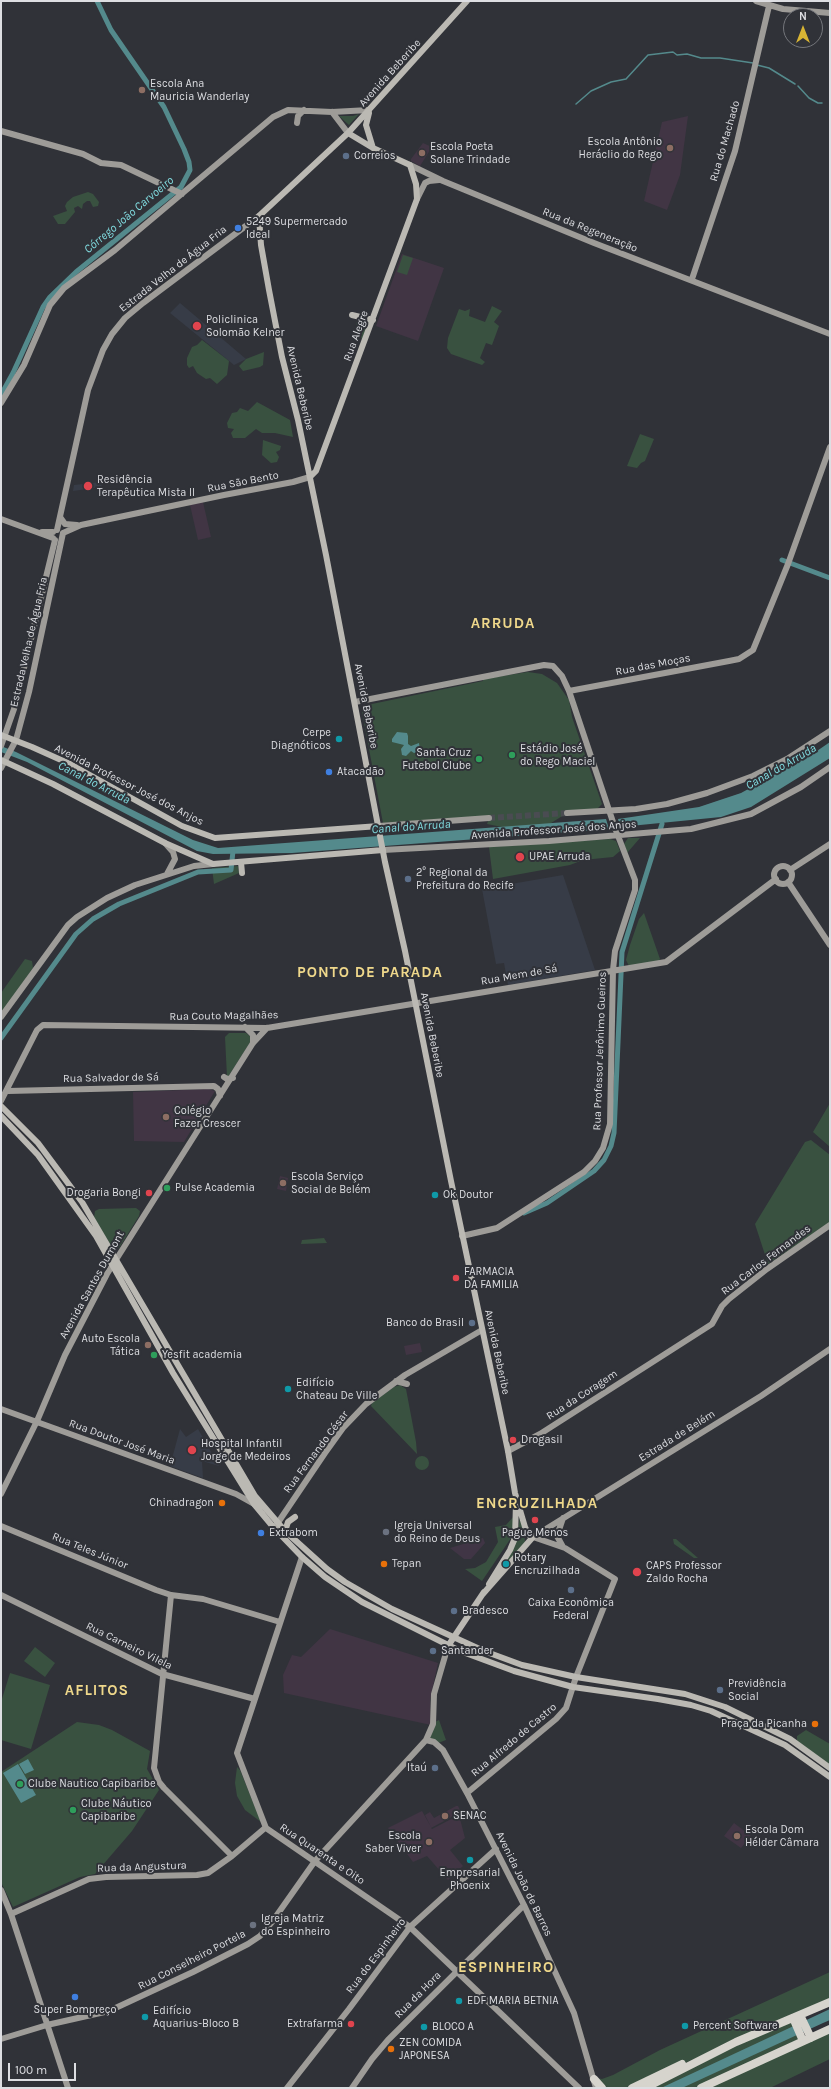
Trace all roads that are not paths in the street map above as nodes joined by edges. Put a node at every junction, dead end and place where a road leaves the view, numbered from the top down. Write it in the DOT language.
graph roads {
  1 [pos="468,1"];
  2 [pos="756,1"];
  3 [pos="769,6"];
  4 [pos="830,13"];
  5 [pos="370,109"];
  6 [pos="304,110"];
  7 [pos="332,112"];
  8 [pos="297,123"];
  9 [pos="1,131"];
  10 [pos="348,133"];
  11 [pos="373,148"];
  12 [pos="410,165"];
  13 [pos="443,181"];
  14 [pos="180,193"];
  15 [pos="417,199"];
  16 [pos="259,216"];
  17 [pos="692,279"];
  18 [pos="352,315"];
  19 [pos="373,320"];
  20 [pos="830,334"];
  21 [pos="1,403"];
  22 [pos="830,447"];
  23 [pos="310,476"];
  24 [pos="60,517"];
  25 [pos="1,519"];
  26 [pos="81,525"];
  27 [pos="56,536"];
  28 [pos="569,691"];
  29 [pos="355,702"];
  30 [pos="830,731"];
  31 [pos="3,740"];
  32 [pos="16,740"];
  33 [pos="5,759"];
  34 [pos="830,767"];
  35 [pos="1,768"];
  36 [pos="567,813"];
  37 [pos="611,813"];
  38 [pos="489,818"];
  39 [pos="380,830"];
  40 [pos="619,835"];
  41 [pos="165,843"];
  42 [pos="830,844"];
  43 [pos="383,848"];
  44 [pos="240,863"];
  45 [pos="212,864"];
  46 [pos="790,870"];
  47 [pos="242,873"];
  48 [pos="167,874"];
  49 [pos="776,879"];
  50 [pos="788,882"];
  51 [pos="830,945"];
  52 [pos="620,970"];
  53 [pos="415,1004"];
  54 [pos="1,1017"];
  55 [pos="244,1027"];
  56 [pos="267,1028"];
  57 [pos="254,1043"];
  58 [pos="224,1077"];
  59 [pos="233,1078"];
  60 [pos="8,1091"];
  61 [pos="220,1096"];
  62 [pos="1,1101"];
  63 [pos="1,1106"];
  64 [pos="1,1116"];
  65 [pos="830,1225"];
  66 [pos="462,1236"];
  67 [pos="115,1261"];
  68 [pos="482,1330"];
  69 [pos="830,1349"];
  70 [pos="666,1353"];
  71 [pos="396,1381"];
  72 [pos="407,1384"];
  73 [pos="1,1409"];
  74 [pos="37,1421"];
  75 [pos="508,1451"];
  76 [pos="243,1488"];
  77 [pos="515,1493"];
  78 [pos="1,1494"];
  79 [pos="236,1494"];
  80 [pos="254,1504"];
  81 [pos="296,1517"];
  82 [pos="563,1517"];
  83 [pos="1,1526"];
  84 [pos="276,1526"];
  85 [pos="285,1531"];
  86 [pos="533,1537"];
  87 [pos="565,1548"];
  88 [pos="302,1557"];
  89 [pos="1,1595"];
  90 [pos="171,1595"];
  91 [pos="482,1595"];
  92 [pos="280,1622"];
  93 [pos="453,1637"];
  94 [pos="448,1646"];
  95 [pos="162,1674"];
  96 [pos="576,1677"];
  97 [pos="573,1687"];
  98 [pos="255,1699"];
  99 [pos="426,1740"];
  100 [pos="830,1768"];
  101 [pos="830,1777"];
  102 [pos="467,1793"];
  103 [pos="265,1828"];
  104 [pos="496,1849"];
  105 [pos="232,1856"];
  106 [pos="315,1861"];
  107 [pos="1,1890"];
  108 [pos="524,1905"];
  109 [pos="11,1914"];
  110 [pos="410,1926"];
  111 [pos="456,1971"];
  112 [pos="830,2002"];
  113 [pos="797,2018"];
  114 [pos="48,2025"];
  115 [pos="830,2029"];
  116 [pos="806,2037"];
  117 [pos="1,2039"];
  118 [pos="736,2042"];
  119 [pos="594,2079"];
  120 [pos="714,2084"];
  121 [pos="68,2088"];
  122 [pos="287,2088"];
  123 [pos="352,2088"];
  124 [pos="579,2088"];
  125 [pos="596,2088"];
  126 [pos="602,2088"];
  127 [pos="632,2088"];
  128 [pos="645,2088"];
  129 [pos="701,2088"];
  1 -- 5 [label="main road, Avenida Beberibe"];
  2 -- 3 [label="street"];
  3 -- 4 [label="street"];
  3 -- 17 [label="street, Rua do Machado"];
  5 -- 7 [label="street"];
  5 -- 10 [label="main road, Avenida Beberibe"];
  5 -- 11 [label="main road"];
  6 -- 7 [label="street"];
  6 -- 8 [label="street"];
  6 -- 14 [label="street"];
  7 -- 10 [label="street"];
  9 -- 14 [label="street"];
  10 -- 11 [label="main road, Rua da Regeneração"];
  10 -- 16 [label="main road, Avenida Beberibe"];
  11 -- 12 [label="main road, Rua da Regeneração"];
  12 -- 13 [label="street, Rua da Regeneração"];
  12 -- 15 [label="main road, Rua Alegre"];
  13 -- 15 [label="street, Rua Alegre"];
  13 -- 17 [label="street, Rua da Regeneração"];
  14 -- 21 [label="street"];
  15 -- 19 [label="main road, Rua Alegre"];
  16 -- 23 [label="main road, Avenida Beberibe"];
  16 -- 24 [label="street, Estrada Velha de Água Fria"];
  17 -- 20 [label="street, Rua da Regeneração"];
  18 -- 19 [label="main road"];
  19 -- 23 [label="main road, Rua Alegre"];
  22 -- 28 [label="street, Rua das Moças"];
  23 -- 26 [label="street, Rua São Bento"];
  23 -- 29 [label="main road, Avenida Beberibe"];
  24 -- 26 [label="street"];
  24 -- 27 [label="street, Estrada Velha de Água Fria"];
  25 -- 27 [label="street"];
  26 -- 27 [label="street, Rua São Bento"];
  27 -- 31 [label="street, Estrada Velha de Água Fria"];
  27 -- 32 [label="street, Estrada Velha de Água Fria"];
  28 -- 29 [label="street"];
  28 -- 37 [label="street"];
  29 -- 39 [label="main road, Avenida Beberibe"];
  30 -- 37 [label="street, Avenida Professor José dos Anjos"];
  31 -- 32 [label="main road, Avenida Professor José dos Anjos"];
  32 -- 33 [label="street, Estrada Velha de Água Fria"];
  32 -- 39 [label="main road, Avenida Professor José dos Anjos"];
  33 -- 35 [label="street, Estrada Velha de Água Fria"];
  33 -- 41 [label="main road, Avenida Professor José dos Anjos"];
  34 -- 40 [label="street, Avenida Professor José dos Anjos"];
  36 -- 37 [label="street, Avenida Professor José dos Anjos"];
  37 -- 40 [label="street"];
  38 -- 39 [label="street, Avenida Professor José dos Anjos"];
  39 -- 43 [label="main road, Avenida Beberibe"];
  40 -- 43 [label="street, Avenida Professor José dos Anjos"];
  40 -- 52 [label="street, Rua Professor Jerônimo Gueiros"];
  41 -- 45 [label="main road, Avenida Professor José dos Anjos"];
  41 -- 48 [label="street"];
  42 -- 46 [label="street"];
  43 -- 44 [label="main road, Avenida Professor José dos Anjos"];
  43 -- 53 [label="main road, Avenida Beberibe"];
  44 -- 45 [label="main road, Avenida Professor José dos Anjos"];
  44 -- 47 [label="main road"];
  45 -- 48 [label="street"];
  46 -- 49 [label="street"];
  46 -- 50 [label="street"];
  48 -- 54 [label="street"];
  49 -- 50 [label="street"];
  49 -- 52 [label="street, Rua Mem de Sá"];
  50 -- 51 [label="street"];
  52 -- 53 [label="street, Rua Mem de Sá"];
  52 -- 66 [label="street, Rua Professor Jerônimo Gueiros"];
  53 -- 56 [label="street, Rua Couto Magalhães"];
  53 -- 66 [label="main road, Avenida Beberibe"];
  55 -- 56 [label="street, Rua Couto Magalhães"];
  55 -- 57 [label="street"];
  55 -- 60 [label="street, Rua Couto Magalhães"];
  56 -- 57 [label="street, Avenida Santos Dumont"];
  57 -- 59 [label="street, Avenida Santos Dumont"];
  58 -- 59 [label="street"];
  59 -- 61 [label="street, Avenida Santos Dumont"];
  60 -- 61 [label="street, Rua Salvador de Sá"];
  60 -- 62 [label="street"];
  61 -- 67 [label="street, Avenida Santos Dumont"];
  63 -- 67 [label="main road"];
  64 -- 67 [label="main road"];
  65 -- 70 [label="street, Rua Carlos Fernandes"];
  66 -- 68 [label="main road, Avenida Beberibe"];
  67 -- 74 [label="street, Avenida Santos Dumont"];
  67 -- 76 [label="main road"];
  67 -- 84 [label="main road"];
  68 -- 71 [label="street, Rua Fernando César"];
  68 -- 75 [label="main road, Avenida Beberibe"];
  69 -- 82 [label="street, Estrada de Belém"];
  70 -- 75 [label="street, Rua da Coragem"];
  71 -- 72 [label="street"];
  71 -- 84 [label="street, Rua Fernando César"];
  73 -- 74 [label="street, Rua Doutor José Maria"];
  74 -- 78 [label="street, Avenida Santos Dumont"];
  74 -- 79 [label="street, Rua Doutor José Maria"];
  75 -- 77 [label="main road, Avenida Beberibe"];
  76 -- 79 [label="street"];
  76 -- 80 [label="main road"];
  77 -- 86 [label="main road, Avenida Beberibe"];
  77 -- 91 [label="main road, Avenida Beberibe"];
  79 -- 80 [label="street, Rua Doutor José Maria"];
  80 -- 84 [label="main road"];
  81 -- 85 [label="main road"];
  82 -- 86 [label="street, Estrada de Belém"];
  82 -- 87 [label="street"];
  83 -- 90 [label="street, Rua Teles Júnior"];
  84 -- 85 [label="main road"];
  84 -- 88 [label="main road"];
  85 -- 93 [label="main road"];
  86 -- 87 [label="street"];
  86 -- 91 [label="main road"];
  87 -- 96 [label="street, Rua Alfredo de Castro"];
  88 -- 92 [label="street, Rua Quarenta e Oito"];
  88 -- 94 [label="main road"];
  89 -- 95 [label="street, Rua Carneiro Vilela"];
  90 -- 92 [label="street, Rua Teles Júnior"];
  90 -- 95 [label="street"];
  91 -- 93 [label="main road"];
  92 -- 98 [label="street, Rua Quarenta e Oito"];
  93 -- 94 [label="main road"];
  93 -- 96 [label="main road"];
  94 -- 97 [label="main road"];
  94 -- 99 [label="street"];
  95 -- 98 [label="street, Rua Carneiro Vilela"];
  95 -- 105 [label="street"];
  96 -- 97 [label="street, Rua Alfredo de Castro"];
  96 -- 100 [label="main road"];
  97 -- 101 [label="main road"];
  97 -- 102 [label="street, Rua Alfredo de Castro"];
  98 -- 106 [label="street, Rua Quarenta e Oito"];
  99 -- 102 [label="street, Avenida João de Barros"];
  99 -- 106 [label="street, Rua Conselheiro Portela"];
  102 -- 104 [label="street, Avenida João de Barros"];
  103 -- 105 [label="street, Rua da Angustura"];
  104 -- 108 [label="street, Avenida João de Barros"];
  104 -- 110 [label="street, Rua do Espinheiro"];
  105 -- 109 [label="street, Rua da Angustura"];
  106 -- 110 [label="street, Rua Quarenta e Oito"];
  106 -- 114 [label="street, Rua Conselheiro Portela"];
  107 -- 109 [label="street"];
  108 -- 111 [label="street, Rua da Hora"];
  108 -- 119 [label="street, Avenida João de Barros"];
  109 -- 114 [label="street"];
  110 -- 111 [label="street, Rua Quarenta e Oito"];
  110 -- 122 [label="street, Rua do Espinheiro"];
  111 -- 123 [label="street, Rua da Hora"];
  111 -- 124 [label="street, Rua Quarenta e Oito"];
  112 -- 113 [label="highway"];
  113 -- 116 [label="highway"];
  113 -- 118 [label="highway"];
  114 -- 117 [label="street, Rua Conselheiro Portela"];
  114 -- 121 [label="street"];
  115 -- 116 [label="highway"];
  116 -- 120 [label="highway"];
  118 -- 127 [label="highway"];
  118 -- 128 [label="highway"];
  119 -- 125 [label="street, Avenida João de Barros"];
  119 -- 126 [label="highway"];
  120 -- 129 [label="highway"];
}
